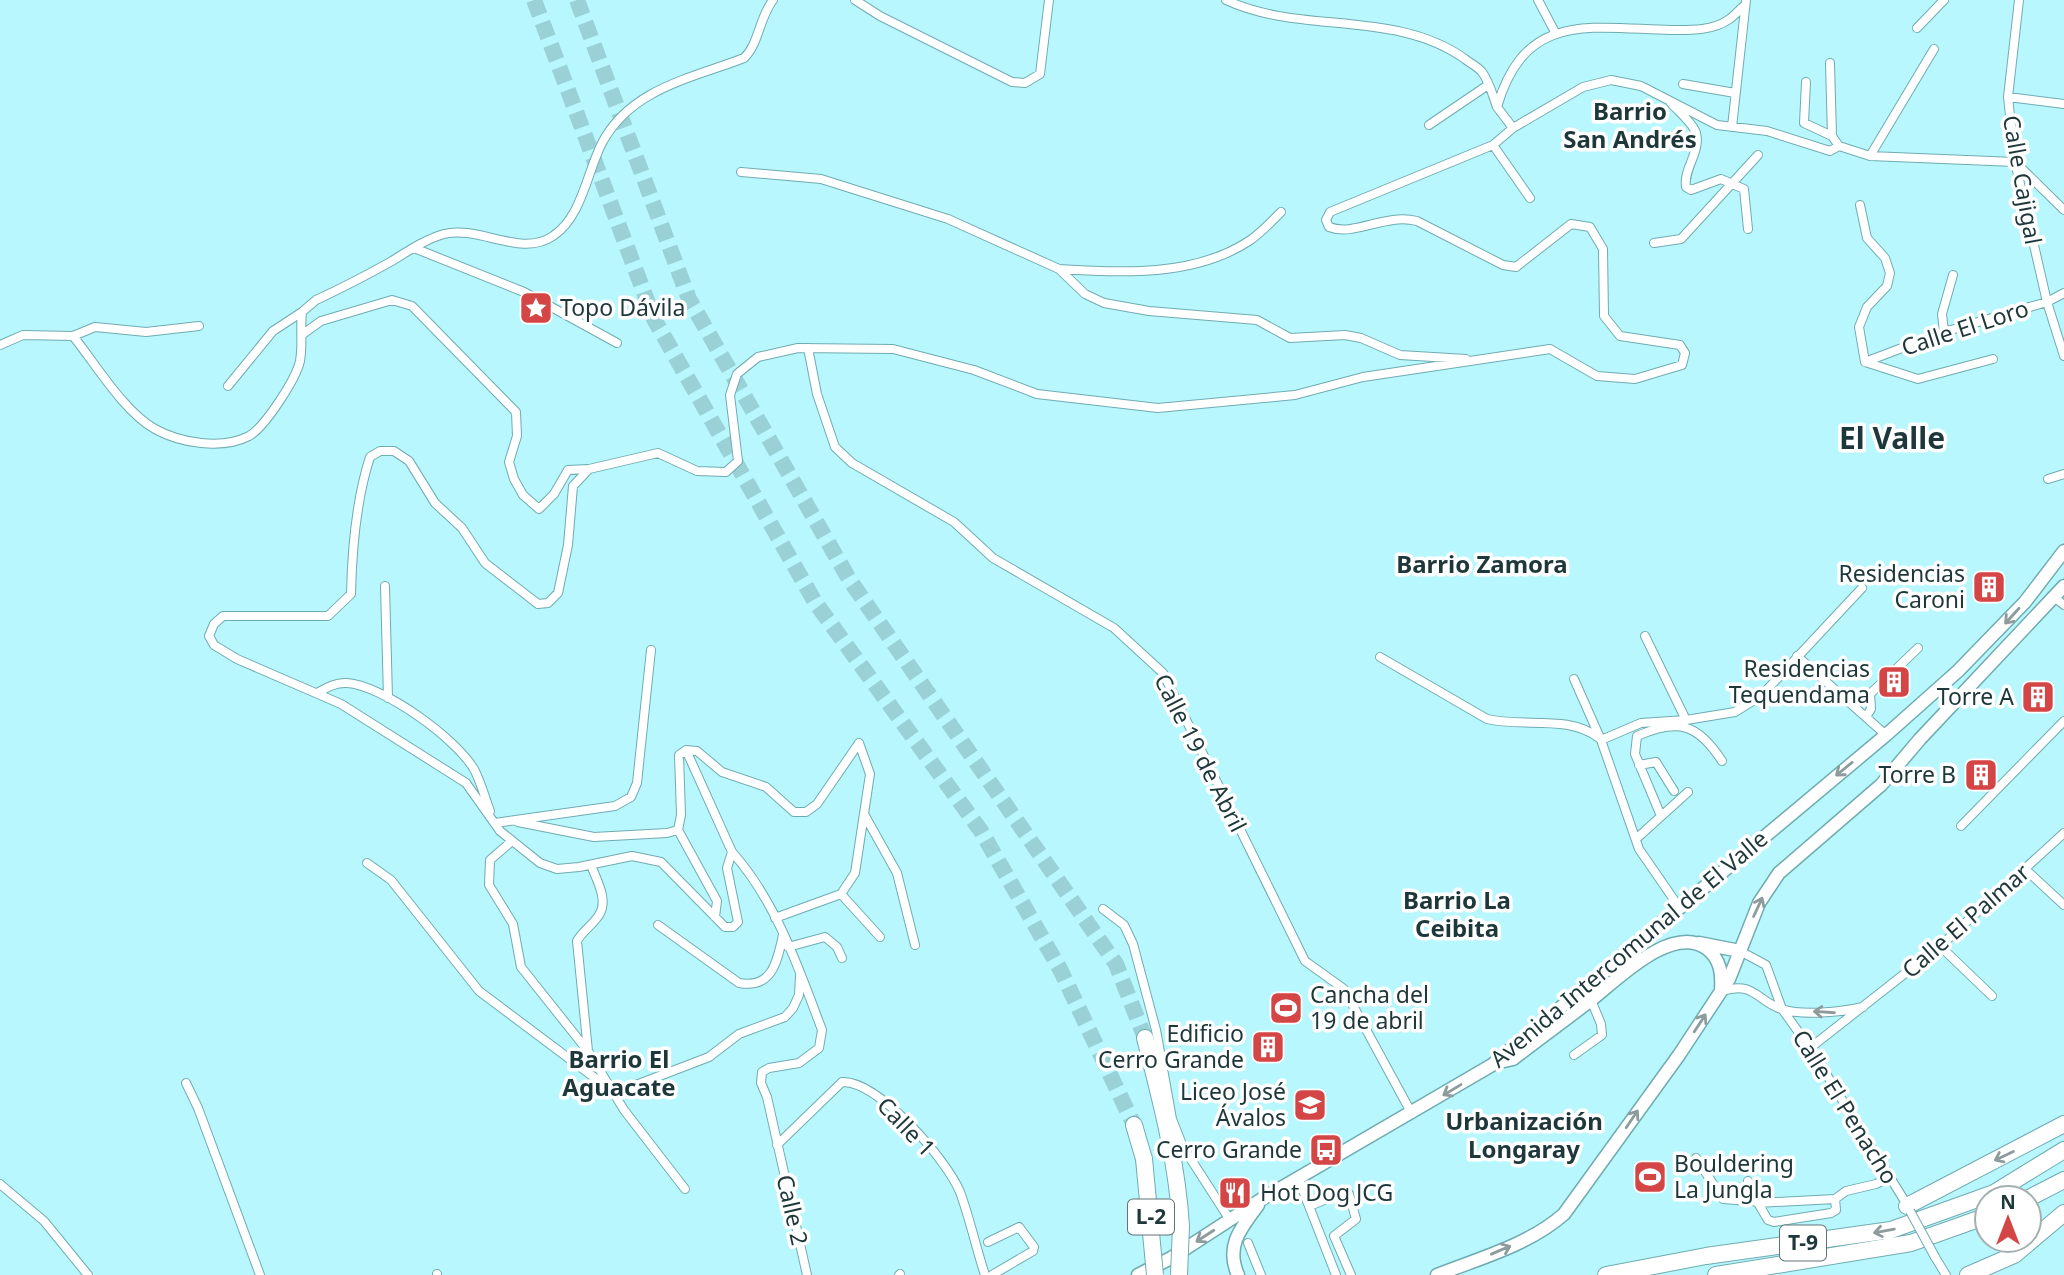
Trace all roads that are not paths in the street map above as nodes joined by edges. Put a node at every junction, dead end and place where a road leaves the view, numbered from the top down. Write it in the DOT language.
graph roads {
  1 [pos="773,0"];
  2 [pos="855,0"];
  3 [pos="1049,0"];
  4 [pos="1226,0"];
  5 [pos="1538,0"];
  6 [pos="1944,0"];
  7 [pos="2019,0"];
  8 [pos="1745,3"];
  9 [pos="1917,28"];
  10 [pos="1556,34"];
  11 [pos="1934,49"];
  12 [pos="1830,63"];
  13 [pos="1806,82"];
  14 [pos="1684,84"];
  15 [pos="1488,85"];
  16 [pos="1735,93"];
  17 [pos="2008,97"];
  18 [pos="1670,100"];
  19 [pos="2064,104"];
  20 [pos="1497,107"];
  21 [pos="1429,125"];
  22 [pos="1732,127"];
  23 [pos="1513,128"];
  24 [pos="1832,136"];
  25 [pos="1493,145"];
  26 [pos="1839,146"];
  27 [pos="1758,155"];
  28 [pos="1870,156"];
  29 [pos="2015,162"];
  30 [pos="741,172"];
  31 [pos="1734,183"];
  32 [pos="1530,198"];
  33 [pos="1860,205"];
  34 [pos="2064,210"];
  35 [pos="1281,212"];
  36 [pos="1748,229"];
  37 [pos="1654,243"];
  38 [pos="414,248"];
  39 [pos="1059,269"];
  40 [pos="1953,275"];
  41 [pos="2064,293"];
  42 [pos="2047,302"];
  43 [pos="302,312"];
  44 [pos="199,326"];
  45 [pos="1944,332"];
  46 [pos="303,334"];
  47 [pos="73,336"];
  48 [pos="617,343"];
  49 [pos="0,345"];
  50 [pos="808,348"];
  51 [pos="2064,356"];
  52 [pos="1993,359"];
  53 [pos="1490,360"];
  54 [pos="1865,362"];
  55 [pos="228,386"];
  56 [pos="589,470"];
  57 [pos="2064,474"];
  58 [pos="2048,479"];
  59 [pos="2064,551"];
  60 [pos="385,586"];
  61 [pos="2064,586"];
  62 [pos="1863,588"];
  63 [pos="2059,601"];
  64 [pos="1645,636"];
  65 [pos="1918,648"];
  66 [pos="651,650"];
  67 [pos="1797,656"];
  68 [pos="1380,657"];
  69 [pos="1574,679"];
  70 [pos="317,693"];
  71 [pos="388,698"];
  72 [pos="1866,717"];
  73 [pos="1686,720"];
  74 [pos="2064,721"];
  75 [pos="1886,735"];
  76 [pos="1601,740"];
  77 [pos="686,750"];
  78 [pos="1722,761"];
  79 [pos="1639,765"];
  80 [pos="1674,791"];
  81 [pos="1688,792"];
  82 [pos="864,814"];
  83 [pos="1661,817"];
  84 [pos="515,822"];
  85 [pos="496,825"];
  86 [pos="1961,826"];
  87 [pos="678,830"];
  88 [pos="2064,834"];
  89 [pos="1636,839"];
  90 [pos="512,841"];
  91 [pos="732,852"];
  92 [pos="367,863"];
  93 [pos="591,865"];
  94 [pos="2025,869"];
  95 [pos="841,894"];
  96 [pos="2064,905"];
  97 [pos="1679,907"];
  98 [pos="1103,909"];
  99 [pos="715,917"];
  100 [pos="775,918"];
  101 [pos="658,925"];
  102 [pos="783,935"];
  103 [pos="880,937"];
  104 [pos="1696,942"];
  105 [pos="915,944"];
  106 [pos="1940,946"];
  107 [pos="788,947"];
  108 [pos="1740,951"];
  109 [pos="842,958"];
  110 [pos="800,973"];
  111 [pos="1721,991"];
  112 [pos="1992,996"];
  113 [pos="1591,1000"];
  114 [pos="1866,1006"];
  115 [pos="1782,1009"];
  116 [pos="1145,1038"];
  117 [pos="1810,1048"];
  118 [pos="588,1051"];
  119 [pos="1574,1055"];
  120 [pos="1492,1065"];
  121 [pos="186,1083"];
  122 [pos="615,1093"];
  123 [pos="1412,1114"];
  124 [pos="2064,1124"];
  125 [pos="1134,1125"];
  126 [pos="777,1145"];
  127 [pos="2064,1150"];
  128 [pos="1696,1158"];
  129 [pos="1890,1177"];
  130 [pos="1298,1178"];
  131 [pos="2064,1180"];
  132 [pos="1748,1181"];
  133 [pos="0,1184"];
  134 [pos="685,1189"];
  135 [pos="2043,1191"];
  136 [pos="1262,1199"];
  137 [pos="1835,1199"];
  138 [pos="1790,1201"];
  139 [pos="1754,1202"];
  140 [pos="1311,1206"];
  141 [pos="1909,1208"];
  142 [pos="2064,1213"];
  143 [pos="1230,1220"];
  144 [pos="1791,1220"];
  145 [pos="1973,1221"];
  146 [pos="988,1242"];
  147 [pos="1248,1243"];
  148 [pos="88,1275"];
  149 [pos="260,1275"];
  150 [pos="807,1275"];
  151 [pos="985,1275"];
  152 [pos="992,1275"];
  153 [pos="1138,1275"];
  154 [pos="1155,1275"];
  155 [pos="1179,1275"];
  156 [pos="1238,1275"];
  157 [pos="1261,1275"];
  158 [pos="1336,1275"];
  159 [pos="1351,1275"];
  160 [pos="1437,1275"];
  161 [pos="1606,1275"];
  162 [pos="1716,1275"];
  163 [pos="1945,1275"];
  164 [pos="1968,1275"];
  1 -- 38 [label="street"];
  2 -- 3 [label="street"];
  4 -- 15 [label="street"];
  5 -- 10 [label="street"];
  6 -- 9 [label="street"];
  7 -- 17 [label="street, Calle Cajigal"];
  8 -- 10 [label="street"];
  8 -- 16 [label="street"];
  10 -- 20 [label="street"];
  11 -- 28 [label="street"];
  12 -- 24 [label="street"];
  13 -- 24 [label="street"];
  14 -- 16 [label="street"];
  15 -- 20 [label="street"];
  15 -- 21 [label="street"];
  16 -- 22 [label="street"];
  17 -- 19 [label="street"];
  17 -- 29 [label="street, Calle Cajigal"];
  18 -- 22 [label="street"];
  18 -- 23 [label="street"];
  18 -- 31 [label="street"];
  20 -- 23 [label="street"];
  22 -- 26 [label="street"];
  23 -- 25 [label="street"];
  24 -- 26 [label="street"];
  25 -- 32 [label="street"];
  25 -- 53 [label="street"];
  26 -- 28 [label="street"];
  27 -- 31 [label="street"];
  28 -- 29 [label="street"];
  29 -- 34 [label="street"];
  29 -- 42 [label="street, Calle Cajigal"];
  30 -- 39 [label="street"];
  31 -- 36 [label="street"];
  31 -- 37 [label="street"];
  33 -- 54 [label="street"];
  35 -- 39 [label="street"];
  38 -- 43 [label="street"];
  38 -- 48 [label="street"];
  39 -- 53 [label="street"];
  40 -- 45 [label="street"];
  41 -- 42 [label="street, Calle El Loro"];
  42 -- 45 [label="street, Calle El Loro"];
  42 -- 51 [label="street, Calle Cajigal"];
  43 -- 46 [label="street"];
  43 -- 55 [label="street"];
  44 -- 47 [label="street"];
  45 -- 54 [label="street, Calle El Loro"];
  46 -- 47 [label="street"];
  46 -- 56 [label="street"];
  47 -- 49 [label="street"];
  50 -- 53 [label="street"];
  50 -- 56 [label="street"];
  50 -- 123 [label="street, Calle 19 de Abril"];
  52 -- 54 [label="street"];
  56 -- 70 [label="street"];
  57 -- 58 [label="street"];
  59 -- 75 [label="main road, Avenida Intercomunal de El Valle, one-way"];
  60 -- 71 [label="street"];
  61 -- 63 [label="main road, Avenida Intercomunal de El Valle"];
  62 -- 67 [label="street"];
  108 -- 63 [label="main road, Avenida Intercomunal de El Valle, one-way"];
  64 -- 73 [label="street"];
  65 -- 72 [label="street"];
  66 -- 84 [label="street"];
  67 -- 72 [label="street"];
  67 -- 73 [label="street"];
  68 -- 76 [label="street"];
  69 -- 76 [label="street"];
  70 -- 71 [label="street"];
  70 -- 85 [label="street"];
  71 -- 85 [label="street"];
  72 -- 75 [label="street"];
  73 -- 76 [label="street"];
  74 -- 86 [label="street"];
  75 -- 97 [label="main road, Avenida Intercomunal de El Valle, one-way"];
  76 -- 89 [label="street"];
  77 -- 82 [label="street"];
  77 -- 87 [label="street"];
  77 -- 91 [label="street"];
  78 -- 79 [label="street"];
  79 -- 80 [label="street"];
  79 -- 83 [label="street"];
  81 -- 83 [label="street"];
  82 -- 95 [label="street"];
  82 -- 105 [label="street"];
  83 -- 89 [label="street"];
  84 -- 85 [label="street"];
  84 -- 87 [label="street"];
  85 -- 90 [label="street"];
  87 -- 99 [label="street"];
  88 -- 94 [label="street, Calle El Palmar"];
  89 -- 97 [label="street"];
  90 -- 93 [label="street"];
  90 -- 118 [label="street"];
  91 -- 99 [label="street"];
  91 -- 100 [label="street"];
  92 -- 122 [label="street"];
  93 -- 99 [label="street"];
  93 -- 118 [label="street"];
  94 -- 96 [label="street"];
  94 -- 106 [label="street, Calle El Palmar"];
  95 -- 100 [label="street"];
  95 -- 103 [label="street"];
  97 -- 120 [label="main road, Avenida Intercomunal de El Valle"];
  98 -- 143 [label="street"];
  100 -- 102 [label="street"];
  101 -- 102 [label="street"];
  102 -- 107 [label="street"];
  104 -- 108 [label="main road"];
  104 -- 111 [label="main road"];
  104 -- 113 [label="main road"];
  106 -- 112 [label="street"];
  106 -- 114 [label="street, Calle El Palmar"];
  107 -- 109 [label="street"];
  107 -- 110 [label="street"];
  108 -- 111 [label="main road, Avenida Intercomunal de El Valle"];
  108 -- 115 [label="street"];
  110 -- 122 [label="street"];
  110 -- 126 [label="street, Calle 2"];
  111 -- 115 [label="street"];
  160 -- 111 [label="main road, Avenida Intercomunal de El Valle, one-way"];
  113 -- 119 [label="street"];
  113 -- 120 [label="main road"];
  114 -- 115 [label="street, Calle El Palmar, one-way"];
  114 -- 117 [label="street, Calle El Palmar"];
  115 -- 117 [label="street, Calle El Penacho"];
  116 -- 155 [label="highway, L-2, bridge"];
  117 -- 129 [label="street, Calle El Penacho"];
  118 -- 122 [label="street"];
  120 -- 123 [label="main road, Avenida Intercomunal de El Valle, one-way"];
  121 -- 149 [label="street"];
  122 -- 134 [label="street"];
  123 -- 130 [label="main road, Avenida Intercomunal de El Valle"];
  124 -- 141 [label="highway, one-way"];
  125 -- 154 [label="highway, L-2, bridge"];
  126 -- 150 [label="street, Calle 2"];
  126 -- 151 [label="street, Calle 1"];
  127 -- 161 [label="highway, T-9, one-way"];
  128 -- 139 [label="street"];
  129 -- 137 [label="street"];
  129 -- 141 [label="street, Calle El Penacho"];
  130 -- 136 [label="main road, Avenida Intercomunal de El Valle"];
  130 -- 140 [label="street"];
  131 -- 135 [label="highway"];
  132 -- 139 [label="street"];
  133 -- 148 [label="street"];
  136 -- 143 [label="main road, Avenida Intercomunal de El Valle"];
  136 -- 156 [label="main road"];
  137 -- 138 [label="street"];
  137 -- 144 [label="street"];
  138 -- 139 [label="street"];
  138 -- 144 [label="street"];
  139 -- 144 [label="street"];
  140 -- 158 [label="street"];
  140 -- 159 [label="street"];
  141 -- 163 [label="street, Calle El Penacho, bridge"];
  142 -- 164 [label="highway"];
  143 -- 153 [label="main road, Avenida Intercomunal de El Valle, one-way"];
  145 -- 162 [label="highway, T-9"];
  146 -- 152 [label="street"];
  147 -- 157 [label="street"];
}
